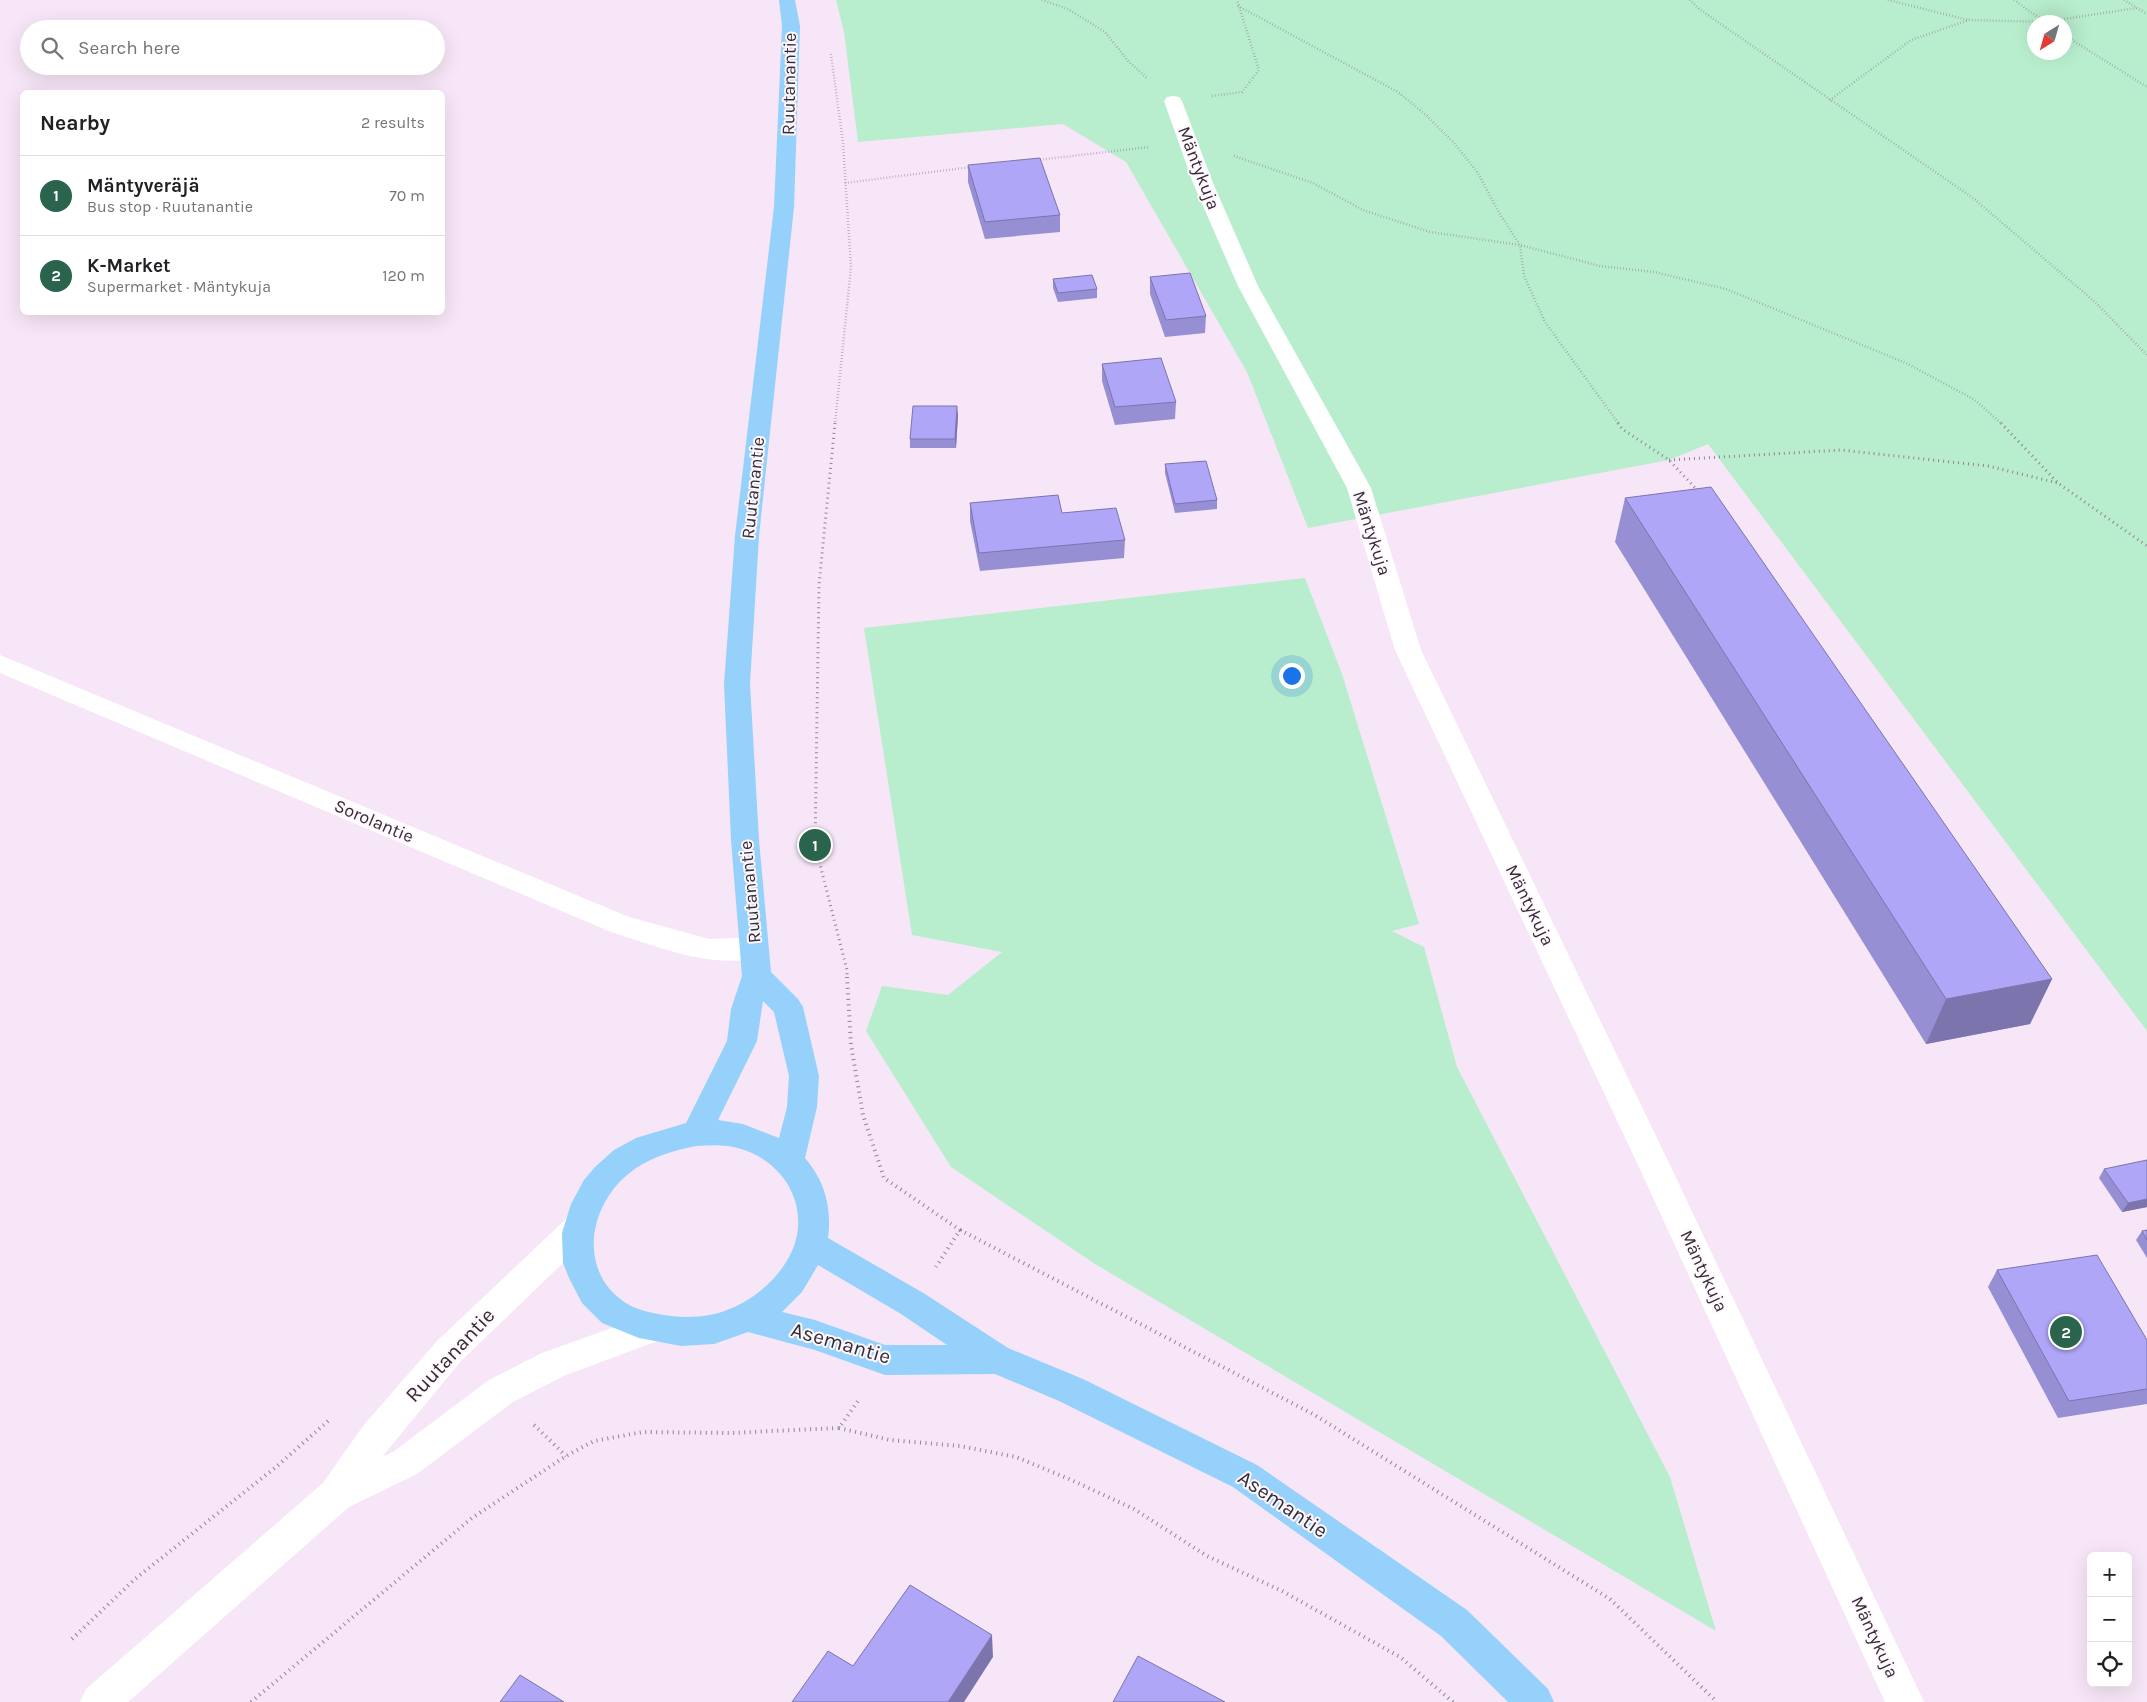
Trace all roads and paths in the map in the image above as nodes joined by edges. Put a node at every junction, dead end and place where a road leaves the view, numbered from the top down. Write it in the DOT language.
graph roads {
  1 [pos="787,0"];
  2 [pos="1042,0"];
  3 [pos="1236,0"];
  4 [pos="1690,0"];
  5 [pos="1888,0"];
  6 [pos="2014,0"];
  7 [pos="2124,0"];
  8 [pos="1238,6"];
  9 [pos="2136,8"];
  10 [pos="2147,14"];
  11 [pos="2035,15"];
  12 [pos="2072,18"];
  13 [pos="1969,20"];
  14 [pos="2027,22"];
  15 [pos="2072,40"];
  16 [pos="2147,87"];
  17 [pos="1830,100"];
  18 [pos="1173,101"];
  19 [pos="1188,142"];
  20 [pos="1033,160"];
  21 [pos="974,167"];
  22 [pos="846,184"];
  23 [pos="1520,245"];
  24 [pos="2147,355"];
  25 [pos="1669,460"];
  26 [pos="2058,483"];
  27 [pos="1698,492"];
  28 [pos="2147,546"];
  29 [pos="0,664"];
  30 [pos="756,962"];
  31 [pos="696,1133"];
  32 [pos="788,1160"];
  33 [pos="578,1228"];
  34 [pos="960,1230"];
  35 [pos="812,1245"];
  36 [pos="746,1317"];
  37 [pos="651,1328"];
  38 [pos="996,1359"];
  39 [pos="839,1428"];
  40 [pos="276,1467"];
  41 [pos="336,1495"];
  42 [pos="72,1639"];
  43 [pos="100,1702"];
  44 [pos="1453,1702"];
  45 [pos="1535,1702"];
  46 [pos="1717,1702"];
  47 [pos="1905,1702"];
  1 -- 30 [label="main road, Ruutanantie"];
  2 -- 18 [label="path"];
  3 -- 8 [label="path"];
  4 -- 17 [label="path"];
  5 -- 13 [label="path"];
  6 -- 11 [label="path"];
  7 -- 9 [label="path"];
  8 -- 18 [label="path"];
  8 -- 23 [label="path"];
  9 -- 10 [label="path"];
  9 -- 12 [label="path"];
  13 -- 14 [label="path"];
  13 -- 17 [label="path"];
  15 -- 16 [label="path"];
  17 -- 24 [label="path"];
  18 -- 19 [label="street, Mäntykuja"];
  19 -- 20 [label="path"];
  19 -- 23 [label="path"];
  19 -- 47 [label="street, Mäntykuja"];
  21 -- 22 [label="path"];
  23 -- 25 [label="path"];
  23 -- 26 [label="path"];
  25 -- 26 [label="path"];
  25 -- 27 [label="path"];
  26 -- 28 [label="path"];
  29 -- 30 [label="street, Sorolantie"];
  30 -- 31 [label="main road, Ruutanantie"];
  30 -- 32 [label="main road"];
  31 -- 32 [label="main road"];
  31 -- 33 [label="main road"];
  32 -- 35 [label="main road"];
  33 -- 37 [label="main road"];
  33 -- 41 [label="street, Ruutanantie"];
  34 -- 46 [label="path"];
  35 -- 36 [label="main road"];
  35 -- 38 [label="main road, Asemantie"];
  36 -- 37 [label="main road"];
  36 -- 38 [label="main road, Asemantie"];
  37 -- 41 [label="street, Ruutanantie"];
  38 -- 45 [label="main road, Asemantie"];
  39 -- 44 [label="path"];
  40 -- 42 [label="path"];
  41 -- 43 [label="street, Ruutanantie"];
}
